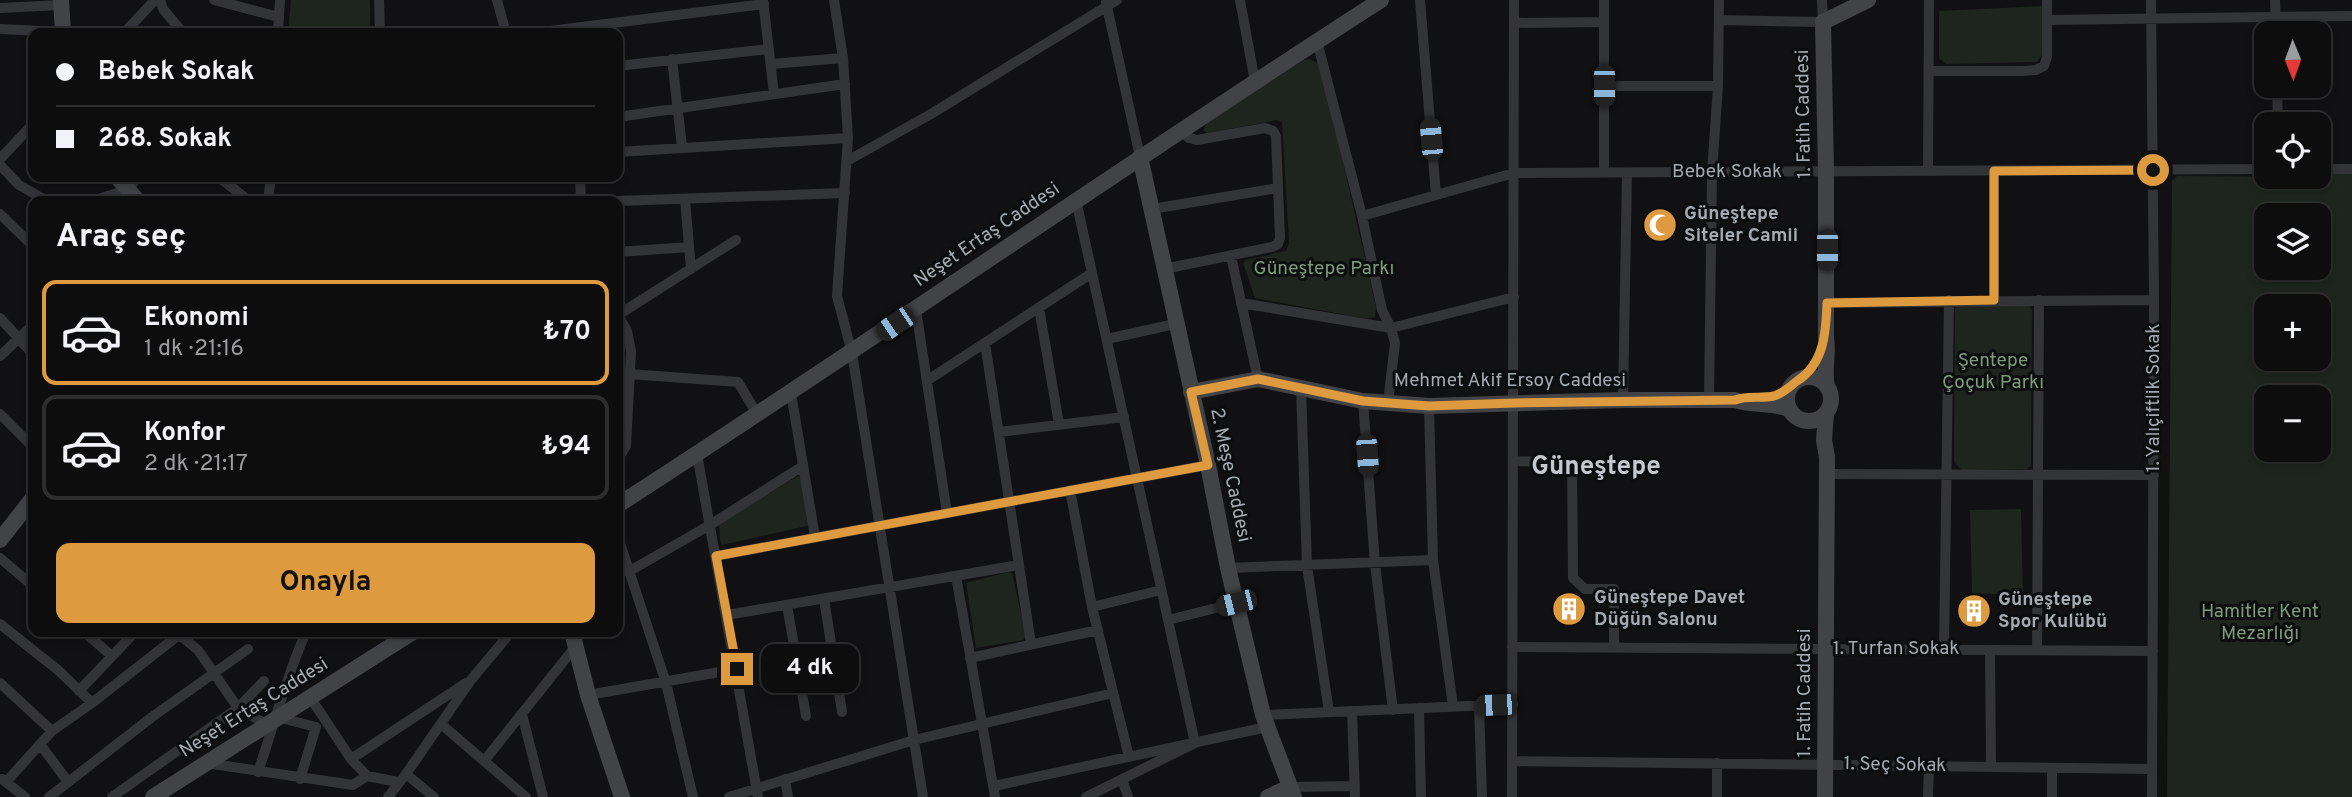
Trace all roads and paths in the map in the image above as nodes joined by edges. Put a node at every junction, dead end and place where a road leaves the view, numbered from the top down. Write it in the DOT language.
graph roads {
  1 [pos="158,0"];
  2 [pos="214,0"];
  3 [pos="280,0"];
  4 [pos="379,0"];
  5 [pos="498,0"];
  6 [pos="834,0"];
  7 [pos="1241,0"];
  8 [pos="1381,0"];
  9 [pos="1420,0"];
  10 [pos="1514,0"];
  11 [pos="1604,0"];
  12 [pos="1718,0"];
  13 [pos="1822,0"];
  14 [pos="1868,0"];
  15 [pos="1929,0"];
  16 [pos="2047,0"];
  17 [pos="2151,0"];
  18 [pos="2275,0"];
  19 [pos="61,2"];
  20 [pos="764,2"];
  21 [pos="1110,2"];
  22 [pos="0,8"];
  23 [pos="279,16"];
  24 [pos="2352,16"];
  25 [pos="2276,17"];
  26 [pos="2152,19"];
  27 [pos="1719,20"];
  28 [pos="2047,20"];
  29 [pos="2276,21"];
  30 [pos="1604,22"];
  31 [pos="1822,22"];
  32 [pos="1514,23"];
  33 [pos="63,28"];
  34 [pos="129,28"];
  35 [pos="179,28"];
  36 [pos="278,28"];
  37 [pos="380,28"];
  38 [pos="505,28"];
  39 [pos="571,28"];
  40 [pos="0,29"];
  41 [pos="28,31"];
  42 [pos="1317,41"];
  43 [pos="769,48"];
  44 [pos="843,58"];
  45 [pos="672,60"];
  46 [pos="771,64"];
  47 [pos="623,65"];
  48 [pos="1928,71"];
  49 [pos="1255,82"];
  50 [pos="845,84"];
  51 [pos="1604,86"];
  52 [pos="1718,86"];
  53 [pos="774,94"];
  54 [pos="678,108"];
  55 [pos="623,116"];
  56 [pos="28,129"];
  57 [pos="1181,131"];
  58 [pos="849,138"];
  59 [pos="682,147"];
  60 [pos="623,152"];
  61 [pos="1140,157"];
  62 [pos="0,159"];
  63 [pos="847,161"];
  64 [pos="0,165"];
  65 [pos="2254,169"];
  66 [pos="2331,169"];
  67 [pos="2352,169"];
  68 [pos="2153,170"];
  69 [pos="1928,171"];
  70 [pos="1994,171"];
  71 [pos="1712,172"];
  72 [pos="1826,172"];
  73 [pos="1514,173"];
  74 [pos="1604,173"];
  75 [pos="1627,173"];
  76 [pos="225,182"];
  77 [pos="1278,188"];
  78 [pos="127,189"];
  79 [pos="845,193"];
  80 [pos="1436,195"];
  81 [pos="38,196"];
  82 [pos="107,196"];
  83 [pos="243,196"];
  84 [pos="685,200"];
  85 [pos="1076,200"];
  86 [pos="623,201"];
  87 [pos="1152,209"];
  88 [pos="0,214"];
  89 [pos="1362,216"];
  90 [pos="736,240"];
  91 [pos="28,241"];
  92 [pos="689,247"];
  93 [pos="623,252"];
  94 [pos="1231,256"];
  95 [pos="691,269"];
  96 [pos="1164,269"];
  97 [pos="1092,273"];
  98 [pos="1514,297"];
  99 [pos="1949,300"];
  100 [pos="1994,300"];
  101 [pos="2039,300"];
  102 [pos="2154,300"];
  103 [pos="1241,303"];
  104 [pos="1827,303"];
  105 [pos="1039,308"];
  106 [pos="916,310"];
  107 [pos="623,312"];
  108 [pos="0,318"];
  109 [pos="1175,324"];
  110 [pos="623,326"];
  111 [pos="1391,328"];
  112 [pos="28,330"];
  113 [pos="1826,338"];
  114 [pos="18,339"];
  115 [pos="1107,339"];
  116 [pos="985,343"];
  117 [pos="28,349"];
  118 [pos="852,353"];
  119 [pos="0,356"];
  120 [pos="629,374"];
  121 [pos="1805,378"];
  122 [pos="1258,379"];
  123 [pos="928,380"];
  124 [pos="1827,387"];
  125 [pos="1301,388"];
  126 [pos="1791,388"];
  127 [pos="1191,392"];
  128 [pos="791,393"];
  129 [pos="1709,400"];
  130 [pos="1735,400"];
  131 [pos="1363,401"];
  132 [pos="1623,401"];
  133 [pos="1388,403"];
  134 [pos="1514,403"];
  135 [pos="1429,406"];
  136 [pos="1789,408"];
  137 [pos="757,414"];
  138 [pos="1826,414"];
  139 [pos="0,415"];
  140 [pos="1124,417"];
  141 [pos="1806,421"];
  142 [pos="1059,424"];
  143 [pos="999,432"];
  144 [pos="28,442"];
  145 [pos="623,450"];
  146 [pos="697,454"];
  147 [pos="1514,461"];
  148 [pos="1208,465"];
  149 [pos="803,466"];
  150 [pos="1826,469"];
  151 [pos="1947,475"];
  152 [pos="2038,475"];
  153 [pos="2154,475"];
  154 [pos="1137,478"];
  155 [pos="1070,490"];
  156 [pos="1009,501"];
  157 [pos="623,502"];
  158 [pos="28,504"];
  159 [pos="947,513"];
  160 [pos="710,524"];
  161 [pos="881,525"];
  162 [pos="815,537"];
  163 [pos="0,540"];
  164 [pos="623,554"];
  165 [pos="716,556"];
  166 [pos="0,558"];
  167 [pos="1433,560"];
  168 [pos="1375,564"];
  169 [pos="1019,565"];
  170 [pos="1307,566"];
  171 [pos="1228,568"];
  172 [pos="628,572"];
  173 [pos="956,576"];
  174 [pos="28,582"];
  175 [pos="890,587"];
  176 [pos="1161,590"];
  177 [pos="824,599"];
  178 [pos="1236,603"];
  179 [pos="788,605"];
  180 [pos="1092,607"];
  181 [pos="727,615"];
  182 [pos="1168,620"];
  183 [pos="0,624"];
  184 [pos="1098,630"];
  185 [pos="90,637"];
  186 [pos="130,637"];
  187 [pos="173,637"];
  188 [pos="183,637"];
  189 [pos="304,637"];
  190 [pos="405,637"];
  191 [pos="507,637"];
  192 [pos="574,639"];
  193 [pos="1031,644"];
  194 [pos="1512,646"];
  195 [pos="1614,647"];
  196 [pos="248,649"];
  197 [pos="1826,649"];
  198 [pos="1944,649"];
  199 [pos="1990,650"];
  200 [pos="2037,650"];
  201 [pos="2153,651"];
  202 [pos="111,656"];
  203 [pos="970,658"];
  204 [pos="737,669"];
  205 [pos="213,674"];
  206 [pos="471,680"];
  207 [pos="264,681"];
  208 [pos="0,683"];
  209 [pos="666,683"];
  210 [pos="79,691"];
  211 [pos="1114,693"];
  212 [pos="588,695"];
  213 [pos="310,698"];
  214 [pos="92,704"];
  215 [pos="1513,704"];
  216 [pos="1479,705"];
  217 [pos="1453,706"];
  218 [pos="238,708"];
  219 [pos="1419,708"];
  220 [pos="1393,710"];
  221 [pos="1352,711"];
  222 [pos="842,712"];
  223 [pos="1329,712"];
  224 [pos="522,714"];
  225 [pos="806,716"];
  226 [pos="272,720"];
  227 [pos="1265,721"];
  228 [pos="982,723"];
  229 [pos="440,724"];
  230 [pos="52,731"];
  231 [pos="914,740"];
  232 [pos="1195,743"];
  233 [pos="40,744"];
  234 [pos="1129,757"];
  235 [pos="351,759"];
  236 [pos="484,761"];
  237 [pos="1512,761"];
  238 [pos="205,763"];
  239 [pos="1717,763"];
  240 [pos="1825,764"];
  241 [pos="1929,766"];
  242 [pos="1991,767"];
  243 [pos="2052,768"];
  244 [pos="2152,769"];
  245 [pos="258,772"];
  246 [pos="367,776"];
  247 [pos="402,778"];
  248 [pos="300,779"];
  249 [pos="785,779"];
  250 [pos="1122,779"];
  251 [pos="3,780"];
  252 [pos="68,782"];
  253 [pos="1355,791"];
  254 [pos="994,792"];
  255 [pos="1292,792"];
  256 [pos="757,793"];
  257 [pos="25,797"];
  258 [pos="49,797"];
  259 [pos="112,797"];
  260 [pos="153,797"];
  261 [pos="388,797"];
  262 [pos="434,797"];
  263 [pos="526,797"];
  264 [pos="543,797"];
  265 [pos="622,797"];
  266 [pos="693,797"];
  267 [pos="729,797"];
  268 [pos="788,797"];
  269 [pos="923,797"];
  270 [pos="1086,797"];
  271 [pos="1128,797"];
  272 [pos="1268,797"];
  273 [pos="1421,797"];
  274 [pos="1482,797"];
  275 [pos="1512,797"];
  276 [pos="1717,797"];
  277 [pos="1825,797"];
  278 [pos="1928,797"];
  279 [pos="2052,797"];
  280 [pos="2152,797"];
  1 -- 34 [label="street"];
  1 -- 35 [label="street"];
  2 -- 23 [label="street"];
  3 -- 23 [label="street"];
  4 -- 37 [label="street"];
  5 -- 38 [label="street"];
  6 -- 44 [label="street"];
  7 -- 49 [label="street"];
  8 -- 42 [label="street, Neşet Ertaş Caddesi"];
  9 -- 80 [label="street"];
  10 -- 32 [label="street"];
  11 -- 30 [label="street"];
  12 -- 27 [label="street"];
  13 -- 31 [label="street"];
  14 -- 31 [label="street, 1. Fatih Caddesi"];
  15 -- 48 [label="street"];
  16 -- 28 [label="street"];
  17 -- 26 [label="street, 1. Yalıçiftlik Sokak"];
  18 -- 25 [label="street"];
  19 -- 22 [label="street"];
  19 -- 33 [label="street"];
  20 -- 39 [label="street"];
  20 -- 43 [label="street"];
  21 -- 61 [label="street"];
  21 -- 63 [label="street"];
  23 -- 36 [label="street"];
  24 -- 25 [label="street"];
  25 -- 26 [label="street"];
  25 -- 29 [label="street"];
  26 -- 28 [label="street"];
  26 -- 68 [label="street, 1. Yalıçiftlik Sokak"];
  27 -- 31 [label="street"];
  27 -- 52 [label="street"];
  28 -- 48 [label="street"];
  30 -- 32 [label="street"];
  30 -- 51 [label="street"];
  31 -- 72 [label="street, 1. Fatih Caddesi"];
  32 -- 73 [label="street"];
  40 -- 41 [label="street"];
  42 -- 49 [label="street, Neşet Ertaş Caddesi"];
  42 -- 89 [label="street"];
  43 -- 45 [label="street"];
  43 -- 46 [label="street"];
  44 -- 46 [label="street"];
  44 -- 50 [label="street"];
  45 -- 47 [label="street"];
  45 -- 54 [label="street"];
  46 -- 53 [label="street"];
  48 -- 69 [label="street"];
  49 -- 57 [label="street, Neşet Ertaş Caddesi"];
  50 -- 53 [label="street"];
  50 -- 58 [label="street"];
  51 -- 52 [label="street"];
  51 -- 74 [label="street"];
  52 -- 71 [label="street"];
  53 -- 54 [label="street"];
  54 -- 55 [label="street"];
  54 -- 59 [label="street"];
  56 -- 62 [label="street"];
  57 -- 61 [label="street, Neşet Ertaş Caddesi"];
  57 -- 77 [label="street"];
  58 -- 59 [label="street"];
  58 -- 63 [label="street"];
  59 -- 60 [label="street"];
  61 -- 85 [label="street, Neşet Ertaş Caddesi"];
  61 -- 87 [label="street, 2. Meşe Caddesi"];
  63 -- 79 [label="street"];
  64 -- 81 [label="street"];
  65 -- 68 [label="street, Bebek Sokak"];
  66 -- 67 [label="street"];
  68 -- 70 [label="street, Bebek Sokak"];
  68 -- 102 [label="street, 1. Yalıçiftlik Sokak"];
  69 -- 70 [label="street, Bebek Sokak"];
  69 -- 72 [label="street, Bebek Sokak"];
  70 -- 100 [label="street"];
  71 -- 72 [label="street, Bebek Sokak"];
  71 -- 75 [label="street, Bebek Sokak"];
  71 -- 129 [label="street"];
  72 -- 104 [label="street, 1. Fatih Caddesi"];
  73 -- 74 [label="street, Bebek Sokak"];
  73 -- 80 [label="street, Bebek Sokak"];
  73 -- 98 [label="street"];
  74 -- 75 [label="street, Bebek Sokak"];
  75 -- 132 [label="street"];
  76 -- 83 [label="street"];
  77 -- 87 [label="street"];
  77 -- 94 [label="street"];
  78 -- 82 [label="street"];
  79 -- 84 [label="street"];
  79 -- 118 [label="street"];
  80 -- 89 [label="street, Bebek Sokak"];
  84 -- 86 [label="street"];
  84 -- 92 [label="street"];
  85 -- 97 [label="street"];
  85 -- 106 [label="street, Neşet Ertaş Caddesi"];
  87 -- 96 [label="street, 2. Meşe Caddesi"];
  88 -- 91 [label="street"];
  89 -- 111 [label="street"];
  90 -- 95 [label="street"];
  92 -- 93 [label="street"];
  92 -- 95 [label="street"];
  94 -- 96 [label="street"];
  94 -- 103 [label="street"];
  95 -- 107 [label="street"];
  96 -- 109 [label="street, 2. Meşe Caddesi"];
  97 -- 105 [label="street"];
  97 -- 115 [label="street"];
  98 -- 111 [label="street"];
  98 -- 134 [label="street"];
  99 -- 100 [label="street"];
  99 -- 104 [label="street"];
  99 -- 151 [label="street"];
  100 -- 101 [label="street"];
  101 -- 102 [label="street"];
  101 -- 152 [label="street"];
  102 -- 153 [label="street, 1. Yalıçiftlik Sokak"];
  103 -- 111 [label="street"];
  103 -- 122 [label="street"];
  104 -- 113 [label="street, 1. Fatih Caddesi"];
  105 -- 116 [label="street"];
  105 -- 142 [label="street"];
  106 -- 118 [label="street, Neşet Ertaş Caddesi"];
  106 -- 123 [label="street"];
  108 -- 114 [label="street"];
  109 -- 115 [label="street"];
  109 -- 127 [label="street, 2. Meşe Caddesi"];
  110 -- 120 [label="street"];
  111 -- 133 [label="street"];
  112 -- 114 [label="street"];
  113 -- 121 [label="street"];
  113 -- 124 [label="street, 1. Fatih Caddesi"];
  114 -- 117 [label="street"];
  114 -- 119 [label="street"];
  115 -- 140 [label="street"];
  116 -- 123 [label="street"];
  116 -- 143 [label="street"];
  118 -- 128 [label="street, Neşet Ertaş Caddesi"];
  118 -- 161 [label="street"];
  120 -- 137 [label="street"];
  120 -- 145 [label="street"];
  121 -- 124 [label="street"];
  121 -- 126 [label="street"];
  122 -- 125 [label="street, Mehmet Akif Ersoy Caddesi"];
  122 -- 127 [label="street, Mehmet Akif Ersoy Caddesi"];
  123 -- 159 [label="street"];
  124 -- 138 [label="street"];
  125 -- 131 [label="street, Mehmet Akif Ersoy Caddesi"];
  125 -- 170 [label="street"];
  126 -- 130 [label="street"];
  126 -- 136 [label="street"];
  127 -- 148 [label="street, 2. Meşe Caddesi"];
  128 -- 137 [label="street, Neşet Ertaş Caddesi"];
  128 -- 149 [label="street"];
  129 -- 130 [label="street, Mehmet Akif Ersoy Caddesi"];
  129 -- 132 [label="street, Mehmet Akif Ersoy Caddesi"];
  130 -- 136 [label="street, Mehmet Akif Ersoy Caddesi"];
  131 -- 133 [label="street, Mehmet Akif Ersoy Caddesi"];
  131 -- 168 [label="street"];
  132 -- 134 [label="street, Mehmet Akif Ersoy Caddesi"];
  133 -- 135 [label="street, Mehmet Akif Ersoy Caddesi"];
  134 -- 135 [label="street, Mehmet Akif Ersoy Caddesi"];
  134 -- 147 [label="street"];
  135 -- 167 [label="street"];
  136 -- 141 [label="street"];
  137 -- 146 [label="street, Neşet Ertaş Caddesi"];
  138 -- 141 [label="street"];
  138 -- 150 [label="street, 1. Fatih Caddesi"];
  139 -- 144 [label="street"];
  140 -- 142 [label="street"];
  140 -- 154 [label="street"];
  141 -- 150 [label="street"];
  142 -- 143 [label="street"];
  143 -- 156 [label="street"];
  146 -- 157 [label="street, Neşet Ertaş Caddesi"];
  146 -- 160 [label="street"];
  147 -- 194 [label="street"];
  147 -- 195 [label="street"];
  148 -- 154 [label="street"];
  148 -- 171 [label="street, 2. Meşe Caddesi"];
  149 -- 160 [label="street"];
  149 -- 162 [label="street"];
  150 -- 151 [label="street"];
  150 -- 197 [label="street, 1. Fatih Caddesi"];
  151 -- 152 [label="street"];
  151 -- 198 [label="street"];
  152 -- 153 [label="street"];
  152 -- 200 [label="street"];
  153 -- 201 [label="street, 1. Yalıçiftlik Sokak"];
  154 -- 155 [label="street"];
  154 -- 176 [label="street"];
  155 -- 156 [label="street"];
  155 -- 180 [label="street"];
  156 -- 159 [label="street"];
  156 -- 169 [label="street"];
  158 -- 163 [label="street"];
  159 -- 161 [label="street"];
  160 -- 165 [label="street"];
  160 -- 172 [label="street"];
  161 -- 162 [label="street"];
  161 -- 175 [label="street"];
  162 -- 165 [label="street"];
  164 -- 172 [label="street"];
  165 -- 181 [label="street"];
  166 -- 174 [label="street"];
  167 -- 168 [label="street"];
  167 -- 217 [label="street"];
  168 -- 170 [label="street"];
  168 -- 220 [label="street"];
  169 -- 173 [label="street"];
  169 -- 193 [label="street"];
  170 -- 171 [label="street"];
  170 -- 223 [label="street"];
  171 -- 178 [label="street, 2. Meşe Caddesi"];
  172 -- 209 [label="street"];
  173 -- 175 [label="street"];
  173 -- 203 [label="street"];
  175 -- 177 [label="street"];
  175 -- 231 [label="street"];
  176 -- 180 [label="street"];
  176 -- 182 [label="street"];
  177 -- 179 [label="street"];
  177 -- 222 [label="street"];
  178 -- 182 [label="street"];
  178 -- 227 [label="street, 2. Meşe Caddesi"];
  179 -- 181 [label="street"];
  179 -- 225 [label="street"];
  180 -- 184 [label="street"];
  181 -- 204 [label="street"];
  182 -- 232 [label="street"];
  183 -- 210 [label="street"];
  184 -- 193 [label="street"];
  184 -- 211 [label="street"];
  185 -- 202 [label="street"];
  186 -- 202 [label="street"];
  187 -- 214 [label="street"];
  188 -- 205 [label="street"];
  189 -- 226 [label="street"];
  190 -- 213 [label="street, Neşet Ertaş Caddesi"];
  191 -- 206 [label="street"];
  192 -- 212 [label="street"];
  192 -- 224 [label="street"];
  193 -- 203 [label="street"];
  194 -- 195 [label="street, 1. Turfan Sokak"];
  194 -- 215 [label="street"];
  195 -- 197 [label="street, 1. Turfan Sokak"];
  196 -- 205 [label="street"];
  197 -- 198 [label="street, 1. Turfan Sokak"];
  197 -- 240 [label="street, 1. Fatih Caddesi"];
  198 -- 199 [label="street, 1. Turfan Sokak"];
  199 -- 200 [label="street, 1. Turfan Sokak"];
  199 -- 242 [label="street"];
  200 -- 201 [label="street, 1. Turfan Sokak"];
  201 -- 244 [label="street, 1. Yalıçiftlik Sokak"];
  202 -- 210 [label="street"];
  203 -- 228 [label="street"];
  204 -- 209 [label="street"];
  204 -- 256 [label="street"];
  205 -- 218 [label="street"];
  205 -- 252 [label="street"];
  206 -- 229 [label="street"];
  206 -- 235 [label="street"];
  207 -- 218 [label="street"];
  208 -- 230 [label="street"];
  209 -- 212 [label="street"];
  209 -- 266 [label="street"];
  210 -- 214 [label="street"];
  211 -- 228 [label="street"];
  211 -- 234 [label="street"];
  212 -- 265 [label="street"];
  213 -- 226 [label="street, Neşet Ertaş Caddesi"];
  213 -- 235 [label="street"];
  214 -- 230 [label="street"];
  215 -- 216 [label="street"];
  215 -- 237 [label="street"];
  216 -- 217 [label="street"];
  216 -- 274 [label="street"];
  217 -- 219 [label="street"];
  218 -- 226 [label="street"];
  218 -- 259 [label="street"];
  219 -- 220 [label="street"];
  219 -- 273 [label="street"];
  220 -- 221 [label="street"];
  221 -- 223 [label="street"];
  221 -- 253 [label="street"];
  223 -- 227 [label="street"];
  224 -- 236 [label="street"];
  224 -- 264 [label="street"];
  226 -- 238 [label="street, Neşet Ertaş Caddesi"];
  226 -- 245 [label="street"];
  226 -- 248 [label="street"];
  227 -- 232 [label="street"];
  227 -- 255 [label="street, 2. Meşe Caddesi"];
  228 -- 231 [label="street"];
  228 -- 254 [label="street"];
  229 -- 236 [label="street"];
  229 -- 247 [label="street"];
  230 -- 233 [label="street"];
  231 -- 249 [label="street"];
  231 -- 269 [label="street"];
  232 -- 234 [label="street"];
  232 -- 250 [label="street"];
  233 -- 251 [label="street"];
  233 -- 252 [label="street"];
  234 -- 254 [label="street"];
  235 -- 246 [label="street"];
  236 -- 263 [label="street"];
  237 -- 239 [label="street, 1. Seç Sokak"];
  237 -- 275 [label="street"];
  238 -- 245 [label="street"];
  238 -- 260 [label="street, Neşet Ertaş Caddesi"];
  239 -- 240 [label="street, 1. Seç Sokak"];
  239 -- 276 [label="street"];
  240 -- 241 [label="street, 1. Seç Sokak"];
  240 -- 277 [label="street, 1. Fatih Caddesi"];
  241 -- 242 [label="street, 1. Seç Sokak"];
  241 -- 278 [label="street"];
  242 -- 243 [label="street, 1. Seç Sokak"];
  243 -- 244 [label="street, 1. Seç Sokak"];
  243 -- 279 [label="street"];
  244 -- 280 [label="street, 1. Yalıçiftlik Sokak"];
  245 -- 248 [label="street"];
  246 -- 247 [label="street"];
  246 -- 248 [label="street"];
  247 -- 261 [label="street"];
  247 -- 262 [label="street"];
  249 -- 256 [label="street"];
  249 -- 268 [label="street"];
  250 -- 270 [label="street"];
  250 -- 271 [label="street"];
  251 -- 257 [label="street"];
  252 -- 258 [label="street"];
  253 -- 255 [label="street"];
  255 -- 272 [label="street"];
  256 -- 267 [label="street"];
}
